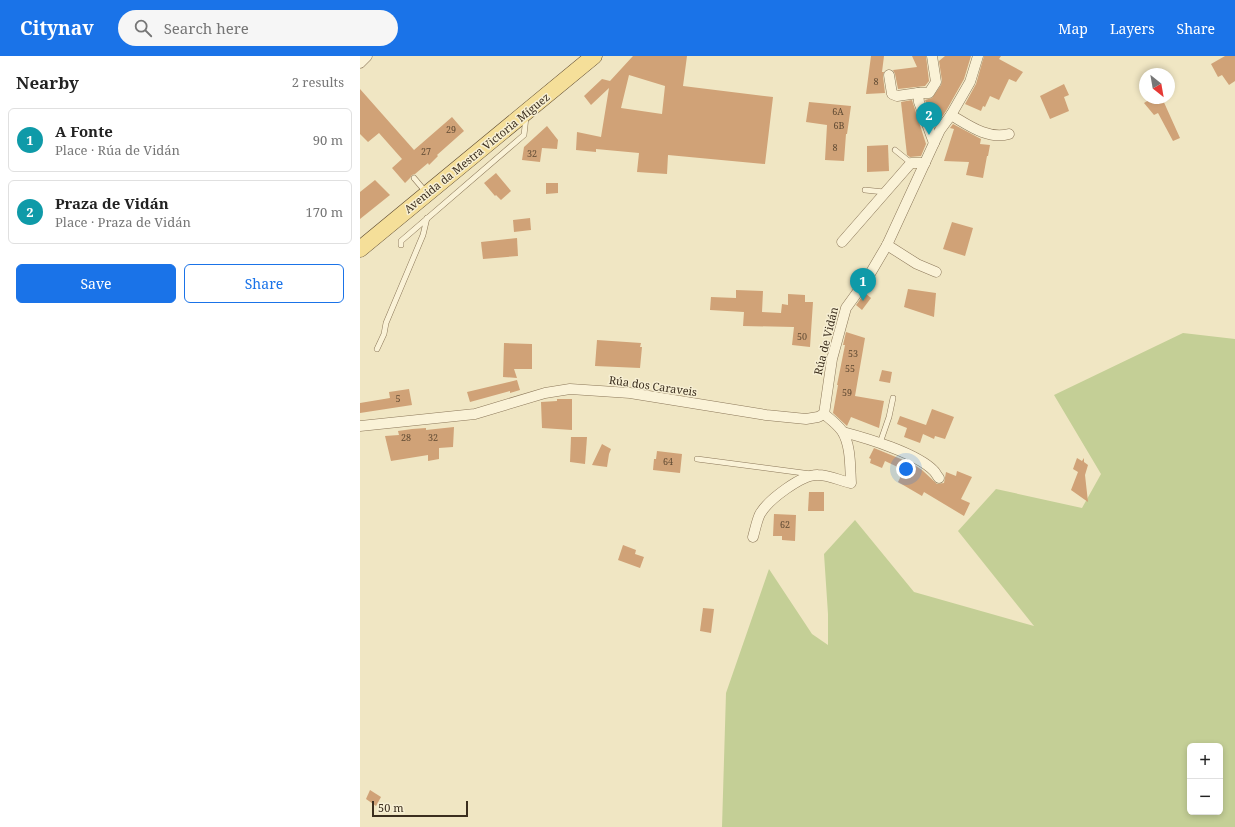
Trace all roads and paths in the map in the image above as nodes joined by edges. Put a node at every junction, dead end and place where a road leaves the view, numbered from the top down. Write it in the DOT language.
graph roads {
  1 [pos="367,56"];
  2 [pos="594,56"];
  3 [pos="932,56"];
  4 [pos="978,56"];
  5 [pos="360,63"];
  6 [pos="889,75"];
  7 [pos="918,93"];
  8 [pos="526,112"];
  9 [pos="951,115"];
  10 [pos="1008,134"];
  11 [pos="934,143"];
  12 [pos="895,150"];
  13 [pos="911,163"];
  14 [pos="925,163"];
  15 [pos="414,178"];
  16 [pos="865,190"];
  17 [pos="885,192"];
  18 [pos="427,194"];
  19 [pos="427,217"];
  20 [pos="842,242"];
  21 [pos="401,245"];
  22 [pos="887,245"];
  23 [pos="360,249"];
  24 [pos="936,272"];
  25 [pos="377,349"];
  26 [pos="893,398"];
  27 [pos="824,414"];
  28 [pos="362,426"];
  29 [pos="843,432"];
  30 [pos="360,436"];
  31 [pos="880,443"];
  32 [pos="697,459"];
  33 [pos="818,474"];
  34 [pos="939,478"];
  35 [pos="753,537"];
  1 -- 5 [label="street"];
  2 -- 8 [label="main road, Avenida da Mestra Victoria Míguez"];
  3 -- 7 [label="street"];
  4 -- 9 [label="street, Rúa de Vidán"];
  6 -- 7 [label="street"];
  7 -- 11 [label="street"];
  8 -- 18 [label="main road, Avenida da Mestra Victoria Míguez"];
  8 -- 19 [label="lane"];
  9 -- 10 [label="street"];
  9 -- 11 [label="street, Rúa de Vidán"];
  11 -- 14 [label="street, Rúa de Vidán"];
  12 -- 13 [label="lane"];
  13 -- 14 [label="street"];
  13 -- 17 [label="street"];
  14 -- 22 [label="street, Rúa de Vidán"];
  15 -- 18 [label="lane"];
  16 -- 17 [label="lane"];
  17 -- 20 [label="street"];
  18 -- 23 [label="main road, Avenida da Mestra Victoria Míguez"];
  19 -- 21 [label="lane"];
  19 -- 25 [label="lane"];
  22 -- 24 [label="street"];
  22 -- 27 [label="street, Rúa de Vidán"];
  26 -- 31 [label="lane"];
  27 -- 28 [label="street, Rúa dos Caraveis"];
  27 -- 29 [label="street"];
  28 -- 30 [label="street"];
  29 -- 31 [label="street"];
  29 -- 33 [label="street"];
  31 -- 34 [label="street"];
  32 -- 33 [label="lane"];
  33 -- 35 [label="street"];
}
